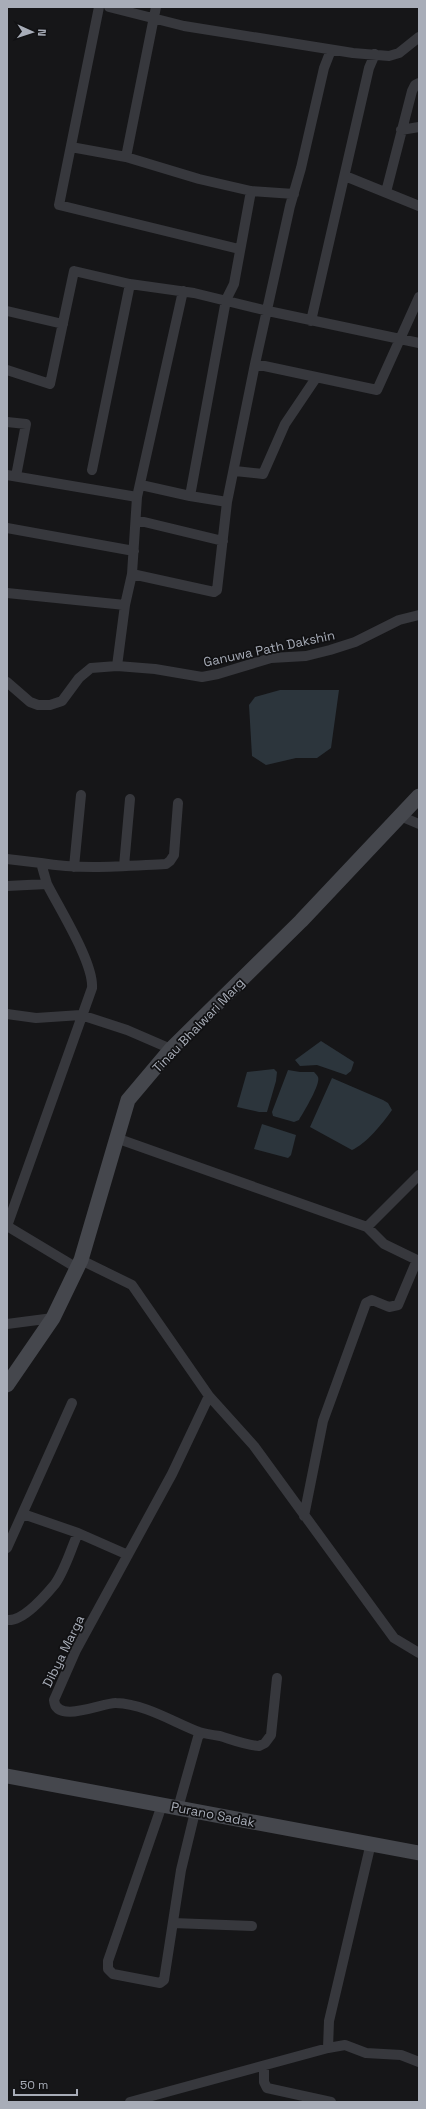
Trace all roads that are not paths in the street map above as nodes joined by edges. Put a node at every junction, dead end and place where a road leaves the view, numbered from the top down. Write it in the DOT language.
graph roads {
  1 [pos="99,7"];
  2 [pos="109,7"];
  3 [pos="156,7"];
  4 [pos="154,19"];
  5 [pos="419,36"];
  6 [pos="331,50"];
  7 [pos="375,54"];
  8 [pos="419,83"];
  9 [pos="419,127"];
  10 [pos="401,130"];
  11 [pos="71,147"];
  12 [pos="126,157"];
  13 [pos="345,176"];
  14 [pos="251,191"];
  15 [pos="386,192"];
  16 [pos="294,194"];
  17 [pos="419,206"];
  18 [pos="239,249"];
  19 [pos="130,284"];
  20 [pos="183,291"];
  21 [pos="419,297"];
  22 [pos="226,300"];
  23 [pos="7,311"];
  24 [pos="268,312"];
  25 [pos="311,321"];
  26 [pos="63,324"];
  27 [pos="401,338"];
  28 [pos="419,343"];
  29 [pos="255,364"];
  30 [pos="7,370"];
  31 [pos="316,378"];
  32 [pos="7,422"];
  33 [pos="92,470"];
  34 [pos="235,471"];
  35 [pos="12,476"];
  36 [pos="141,485"];
  37 [pos="190,496"];
  38 [pos="137,497"];
  39 [pos="227,502"];
  40 [pos="136,520"];
  41 [pos="7,528"];
  42 [pos="223,541"];
  43 [pos="134,550"];
  44 [pos="132,574"];
  45 [pos="7,593"];
  46 [pos="125,605"];
  47 [pos="419,615"];
  48 [pos="117,666"];
  49 [pos="7,682"];
  50 [pos="81,795"];
  51 [pos="419,796"];
  52 [pos="130,799"];
  53 [pos="178,803"];
  54 [pos="400,816"];
  55 [pos="419,824"];
  56 [pos="7,859"];
  57 [pos="41,863"];
  58 [pos="124,866"];
  59 [pos="74,867"];
  60 [pos="47,884"];
  61 [pos="7,886"];
  62 [pos="7,1014"];
  63 [pos="81,1015"];
  64 [pos="171,1049"];
  65 [pos="116,1138"];
  66 [pos="419,1175"];
  67 [pos="367,1227"];
  68 [pos="418,1261"];
  69 [pos="79,1264"];
  70 [pos="53,1318"];
  71 [pos="7,1324"];
  72 [pos="7,1385"];
  73 [pos="209,1396"];
  74 [pos="72,1403"];
  75 [pos="22,1514"];
  76 [pos="304,1516"];
  77 [pos="78,1533"];
  78 [pos="7,1548"];
  79 [pos="128,1555"];
  80 [pos="7,1620"];
  81 [pos="419,1653"];
  82 [pos="277,1678"];
  83 [pos="201,1733"];
  84 [pos="7,1776"];
  85 [pos="162,1805"];
  86 [pos="178,1808"];
  87 [pos="195,1812"];
  88 [pos="371,1843"];
  89 [pos="419,1853"];
  90 [pos="173,1924"];
  91 [pos="252,1926"];
  92 [pos="328,2048"];
  93 [pos="419,2062"];
  94 [pos="264,2066"];
  95 [pos="130,2102"];
  96 [pos="331,2102"];
  1 -- 11 [label="street"];
  2 -- 4 [label="street"];
  3 -- 4 [label="street"];
  4 -- 6 [label="street"];
  4 -- 12 [label="street"];
  5 -- 7 [label="street"];
  6 -- 7 [label="street"];
  6 -- 16 [label="street"];
  7 -- 13 [label="street"];
  8 -- 10 [label="street"];
  9 -- 10 [label="street"];
  10 -- 15 [label="street"];
  11 -- 12 [label="street"];
  11 -- 18 [label="street"];
  12 -- 14 [label="street"];
  13 -- 15 [label="street"];
  13 -- 25 [label="street"];
  14 -- 16 [label="street"];
  14 -- 18 [label="street"];
  15 -- 17 [label="street"];
  16 -- 24 [label="street"];
  18 -- 22 [label="street"];
  19 -- 20 [label="street"];
  19 -- 26 [label="street"];
  19 -- 33 [label="street"];
  20 -- 22 [label="street"];
  20 -- 36 [label="street"];
  21 -- 27 [label="street"];
  22 -- 24 [label="street"];
  22 -- 37 [label="street"];
  23 -- 26 [label="street"];
  24 -- 25 [label="street"];
  24 -- 29 [label="street"];
  25 -- 27 [label="street"];
  26 -- 30 [label="street"];
  27 -- 28 [label="street"];
  27 -- 31 [label="street"];
  29 -- 31 [label="street"];
  29 -- 34 [label="street"];
  31 -- 34 [label="street"];
  32 -- 35 [label="street"];
  34 -- 39 [label="street"];
  35 -- 38 [label="street"];
  36 -- 37 [label="street"];
  36 -- 38 [label="street"];
  37 -- 39 [label="street"];
  38 -- 40 [label="street"];
  39 -- 42 [label="street"];
  40 -- 42 [label="street"];
  40 -- 43 [label="street"];
  41 -- 43 [label="street"];
  42 -- 44 [label="street"];
  43 -- 44 [label="street"];
  44 -- 46 [label="street"];
  45 -- 46 [label="street"];
  46 -- 48 [label="street"];
  47 -- 48 [label="street, Ganuwa Path Dakshin"];
  48 -- 49 [label="street, Ganuwa Path Dakshin"];
  50 -- 59 [label="street"];
  51 -- 54 [label="street, Tinau Bhalwari Marg"];
  52 -- 58 [label="street"];
  53 -- 58 [label="street"];
  54 -- 55 [label="street"];
  54 -- 64 [label="street, Tinau Bhalwari Marg"];
  56 -- 57 [label="street"];
  57 -- 59 [label="street"];
  57 -- 60 [label="street"];
  58 -- 59 [label="street"];
  60 -- 61 [label="street"];
  60 -- 63 [label="street"];
  62 -- 63 [label="street"];
  63 -- 64 [label="street"];
  63 -- 69 [label="street"];
  64 -- 65 [label="street, Tinau Bhalwari Marg"];
  65 -- 67 [label="street"];
  65 -- 69 [label="street, Tinau Bhalwari Marg"];
  66 -- 67 [label="street"];
  67 -- 68 [label="street"];
  68 -- 76 [label="street"];
  69 -- 70 [label="street, Tinau Bhalwari Marg"];
  69 -- 73 [label="street"];
  70 -- 71 [label="street"];
  70 -- 72 [label="street, Tinau Bhalwari Marg"];
  73 -- 76 [label="street"];
  73 -- 79 [label="street, Dibya Marga"];
  74 -- 75 [label="street"];
  75 -- 77 [label="street"];
  75 -- 78 [label="street"];
  76 -- 81 [label="street"];
  77 -- 79 [label="street"];
  77 -- 80 [label="street"];
  79 -- 83 [label="street, Dibya Marga"];
  82 -- 83 [label="street, Dibya Marga"];
  83 -- 86 [label="street"];
  84 -- 85 [label="street, Purano Sadak"];
  85 -- 86 [label="street, Purano Sadak"];
  85 -- 90 [label="street"];
  86 -- 87 [label="street, Purano Sadak"];
  87 -- 88 [label="street, Purano Sadak"];
  87 -- 90 [label="street"];
  88 -- 89 [label="street, Purano Sadak"];
  88 -- 92 [label="street"];
  90 -- 91 [label="street"];
  92 -- 93 [label="street"];
  92 -- 94 [label="street"];
  94 -- 95 [label="street"];
  94 -- 96 [label="street"];
}
